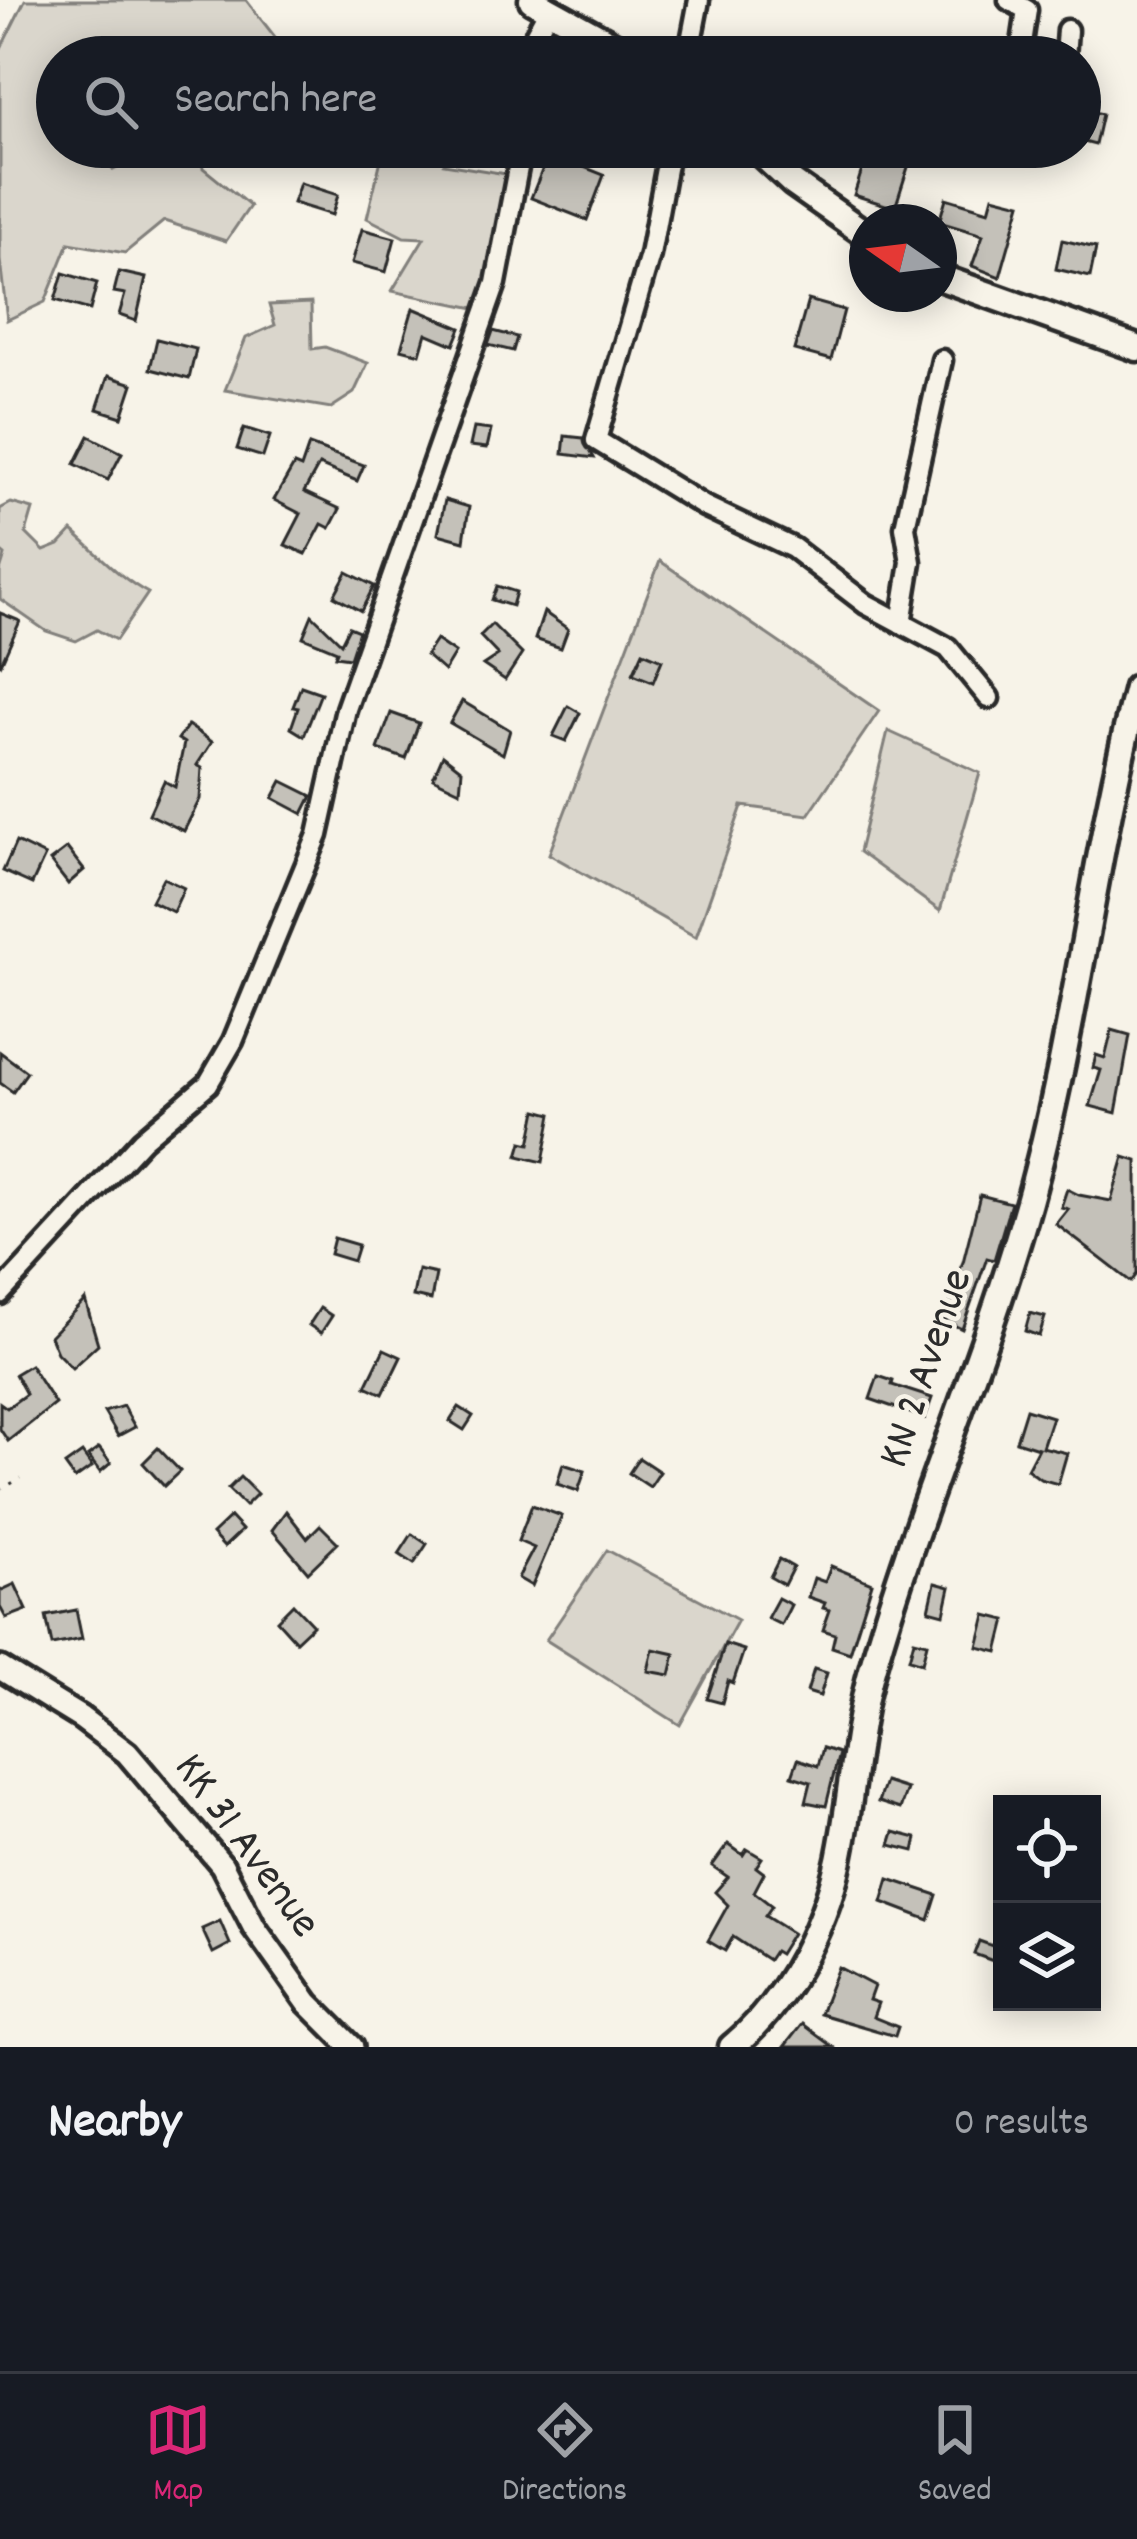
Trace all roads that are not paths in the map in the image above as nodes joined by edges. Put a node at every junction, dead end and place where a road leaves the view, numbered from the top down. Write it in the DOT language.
graph roads {
  1 [pos="699,0"];
  2 [pos="1009,0"];
  3 [pos="540,5"];
  4 [pos="1067,30"];
  5 [pos="536,36"];
  6 [pos="597,36"];
  7 [pos="692,36"];
  8 [pos="1023,36"];
  9 [pos="1067,36"];
  10 [pos="518,168"];
  11 [pos="666,168"];
  12 [pos="777,168"];
  13 [pos="849,223"];
  14 [pos="957,283"];
  15 [pos="1137,348"];
  16 [pos="941,360"];
  17 [pos="901,623"];
  18 [pos="1137,688"];
  19 [pos="989,698"];
  20 [pos="0,1294"];
  21 [pos="0,1668"];
  22 [pos="352,2047"];
  23 [pos="732,2047"];
  1 -- 7 [label="street"];
  2 -- 8 [label="street"];
  3 -- 5 [label="street"];
  3 -- 6 [label="main road"];
  4 -- 9 [label="street"];
  10 -- 20 [label="street"];
  11 -- 17 [label="street"];
  12 -- 13 [label="main road"];
  14 -- 15 [label="main road"];
  16 -- 17 [label="street"];
  17 -- 19 [label="street"];
  18 -- 23 [label="main road, KN 2 Avenue"];
  21 -- 22 [label="street, KK 31 Avenue"];
}
